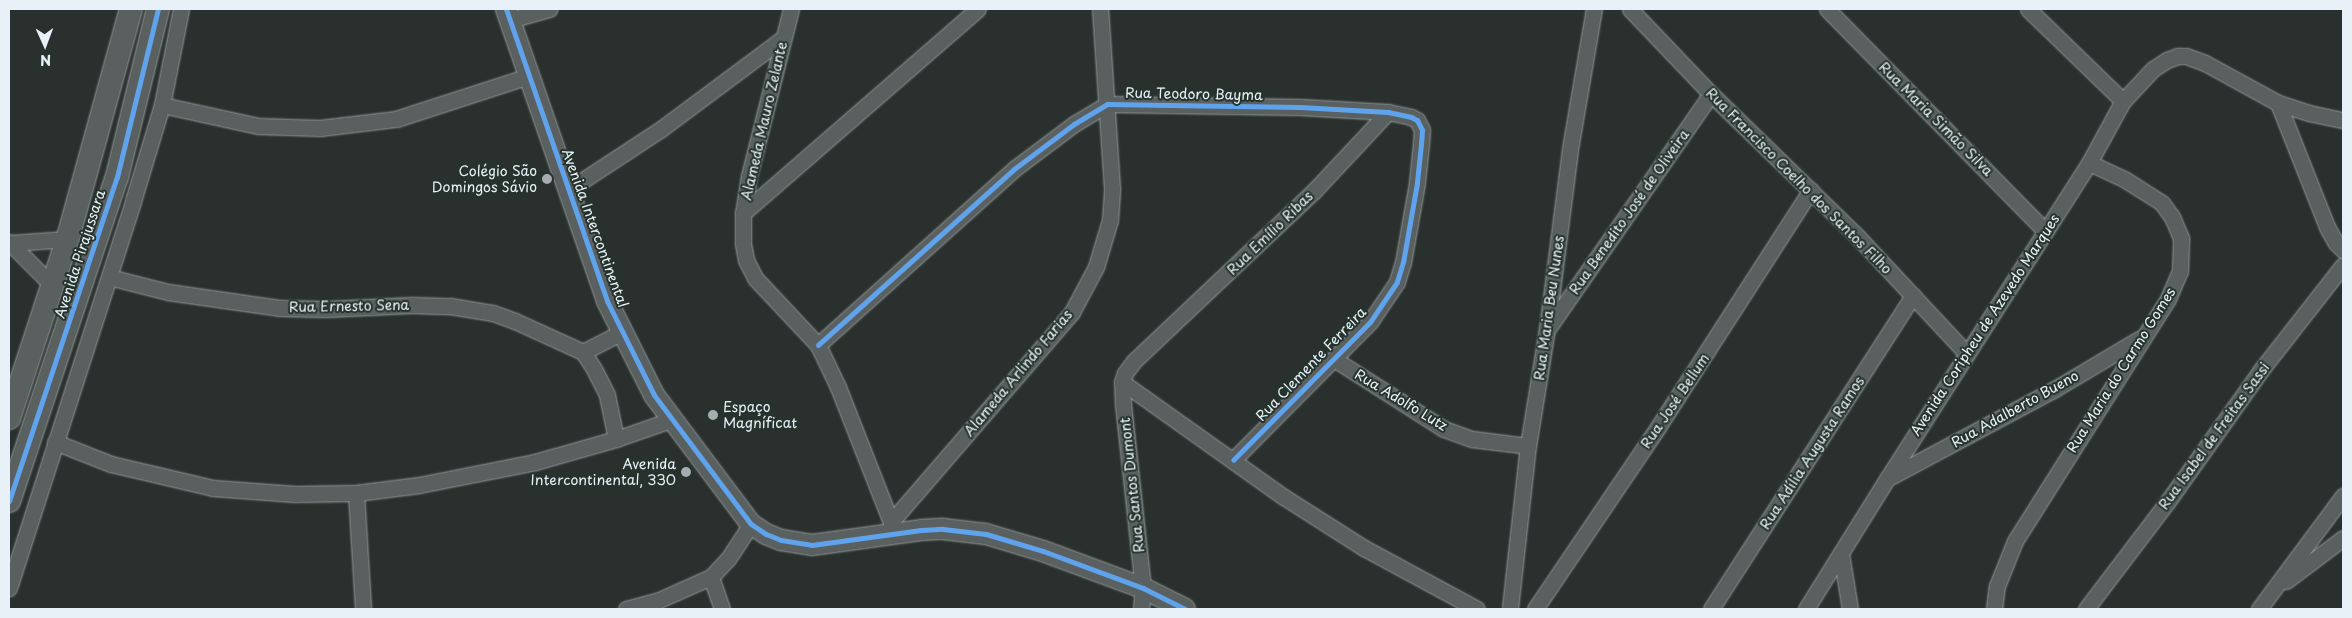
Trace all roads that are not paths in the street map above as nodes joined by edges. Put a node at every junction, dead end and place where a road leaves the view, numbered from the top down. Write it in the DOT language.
graph roads {
  1 [pos="131,9"];
  2 [pos="158,9"];
  3 [pos="181,9"];
  4 [pos="549,9"];
  5 [pos="791,9"];
  6 [pos="978,9"];
  7 [pos="1100,9"];
  8 [pos="1594,9"];
  9 [pos="1630,9"];
  10 [pos="1827,9"];
  11 [pos="2028,9"];
  12 [pos="508,14"];
  13 [pos="783,38"];
  14 [pos="530,76"];
  15 [pos="1711,94"];
  16 [pos="2123,101"];
  17 [pos="2278,103"];
  18 [pos="1107,104"];
  19 [pos="162,105"];
  20 [pos="1388,112"];
  21 [pos="2343,120"];
  22 [pos="2089,163"];
  23 [pos="568,190"];
  24 [pos="1811,190"];
  25 [pos="743,213"];
  26 [pos="2045,231"];
  27 [pos="67,238"];
  28 [pos="10,243"];
  29 [pos="2343,250"];
  30 [pos="2343,265"];
  31 [pos="109,277"];
  32 [pos="52,285"];
  33 [pos="1914,296"];
  34 [pos="1547,329"];
  35 [pos="622,332"];
  36 [pos="2142,337"];
  37 [pos="818,345"];
  38 [pos="583,352"];
  39 [pos="1967,354"];
  40 [pos="1334,359"];
  41 [pos="1122,382"];
  42 [pos="9,418"];
  43 [pos="670,420"];
  44 [pos="616,439"];
  45 [pos="55,442"];
  46 [pos="1528,446"];
  47 [pos="1233,460"];
  48 [pos="1887,479"];
  49 [pos="356,492"];
  50 [pos="2343,496"];
  51 [pos="9,501"];
  52 [pos="751,524"];
  53 [pos="891,527"];
  54 [pos="2343,538"];
  55 [pos="1841,554"];
  56 [pos="711,577"];
  57 [pos="9,588"];
  58 [pos="1143,588"];
  59 [pos="2271,593"];
  60 [pos="363,609"];
  61 [pos="626,609"];
  62 [pos="722,609"];
  63 [pos="1141,609"];
  64 [pos="1185,609"];
  65 [pos="1477,609"];
  66 [pos="1514,609"];
  67 [pos="1535,609"];
  68 [pos="1711,609"];
  69 [pos="1806,609"];
  70 [pos="1850,609"];
  71 [pos="1994,609"];
  72 [pos="2086,609"];
  73 [pos="2259,609"];
  1 -- 27 [label="main road, Avenida Pirajussara"];
  2 -- 51 [label="main road, Avenida Pirajussara"];
  3 -- 19 [label="street"];
  4 -- 12 [label="street"];
  5 -- 13 [label="street, Alameda Mauro Zelante"];
  6 -- 25 [label="street"];
  7 -- 18 [label="street"];
  8 -- 34 [label="street, Rua Maria Beu Nunes"];
  9 -- 15 [label="street, Rua Francisco Coelho dos Santos Filho"];
  10 -- 26 [label="street, Rua Maria Simão Silva"];
  11 -- 16 [label="street"];
  12 -- 14 [label="street, Avenida Intercontinental"];
  13 -- 23 [label="street"];
  13 -- 25 [label="street, Alameda Mauro Zelante"];
  14 -- 19 [label="street"];
  14 -- 23 [label="street, Avenida Intercontinental"];
  15 -- 24 [label="street, Rua Francisco Coelho dos Santos Filho"];
  15 -- 34 [label="street, Rua Benedito José de Oliveira"];
  16 -- 17 [label="street, Avenida Coripheu de Azevedo Marques"];
  16 -- 22 [label="street, Avenida Coripheu de Azevedo Marques"];
  17 -- 21 [label="street"];
  17 -- 29 [label="street"];
  18 -- 20 [label="street, Rua Teodoro Bayma"];
  18 -- 37 [label="street, Rua Teodoro Bayma"];
  18 -- 53 [label="street, Alameda Arlindo Farias"];
  19 -- 31 [label="street"];
  20 -- 40 [label="street, Rua Clemente Ferreira"];
  20 -- 41 [label="street, Rua Emílio Ribas"];
  22 -- 26 [label="street, Avenida Coripheu de Azevedo Marques"];
  22 -- 36 [label="street, Rua Maria do Carmo Gomes"];
  23 -- 35 [label="street, Avenida Intercontinental"];
  24 -- 33 [label="street, Rua Francisco Coelho dos Santos Filho"];
  24 -- 67 [label="street, Rua José Bellum"];
  25 -- 37 [label="street, Alameda Mauro Zelante"];
  26 -- 39 [label="street, Avenida Coripheu de Azevedo Marques"];
  27 -- 28 [label="street"];
  27 -- 32 [label="main road, Avenida Pirajussara"];
  28 -- 32 [label="street"];
  30 -- 72 [label="street, Rua Isabel de Freitas Sassi"];
  31 -- 38 [label="street, Rua Ernesto Sena"];
  31 -- 45 [label="street"];
  32 -- 42 [label="main road, Avenida Pirajussara"];
  33 -- 39 [label="street, Rua Francisco Coelho dos Santos Filho"];
  33 -- 68 [label="street, Rua Adília Augusta Ramos"];
  34 -- 46 [label="street, Rua Maria Beu Nunes"];
  35 -- 38 [label="street"];
  35 -- 43 [label="street, Avenida Intercontinental"];
  36 -- 48 [label="street, Rua Adalberto Bueno"];
  36 -- 71 [label="street, Rua Maria do Carmo Gomes"];
  37 -- 53 [label="street, Alameda Mauro Zelante"];
  38 -- 44 [label="street"];
  39 -- 48 [label="street, Avenida Coripheu de Azevedo Marques"];
  40 -- 46 [label="street, Rua Adolfo Lutz"];
  40 -- 47 [label="street, Rua Clemente Ferreira"];
  41 -- 47 [label="street"];
  41 -- 58 [label="street, Rua Santos Dumont"];
  43 -- 44 [label="street"];
  43 -- 52 [label="street, Avenida Intercontinental"];
  44 -- 49 [label="street"];
  45 -- 49 [label="street"];
  45 -- 57 [label="street"];
  46 -- 66 [label="street, Rua Maria Beu Nunes"];
  47 -- 65 [label="street"];
  48 -- 55 [label="street, Avenida Coripheu de Azevedo Marques"];
  49 -- 60 [label="street"];
  50 -- 59 [label="street"];
  52 -- 53 [label="street, Avenida Intercontinental"];
  52 -- 56 [label="street"];
  53 -- 58 [label="street, Avenida Intercontinental"];
  54 -- 59 [label="street"];
  55 -- 69 [label="street, Avenida Coripheu de Azevedo Marques"];
  55 -- 70 [label="street"];
  56 -- 61 [label="street"];
  56 -- 62 [label="street"];
  58 -- 63 [label="street, Rua Santos Dumont"];
  58 -- 64 [label="street, Avenida Intercontinental"];
  59 -- 73 [label="street"];
}
